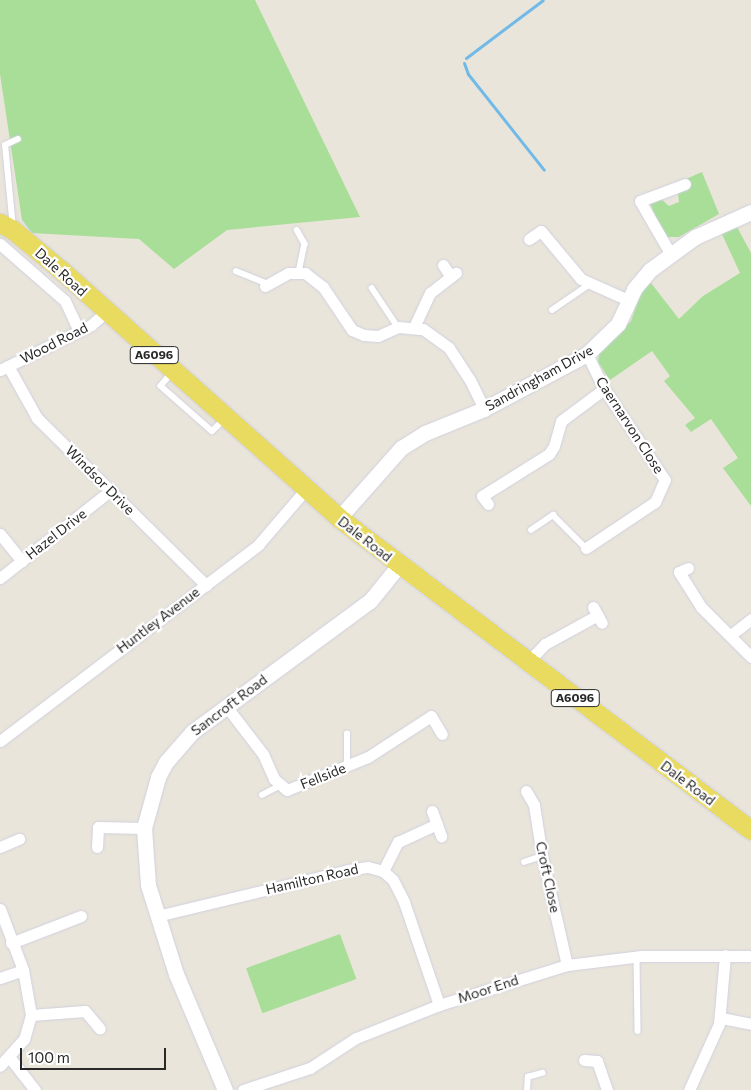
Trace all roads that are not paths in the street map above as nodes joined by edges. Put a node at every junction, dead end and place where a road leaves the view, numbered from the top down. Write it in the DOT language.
graph roads {
  1 [pos="18,139"];
  2 [pos="685,184"];
  3 [pos="751,212"];
  4 [pos="6,227"];
  5 [pos="297,230"];
  6 [pos="529,239"];
  7 [pos="0,244"];
  8 [pos="670,253"];
  9 [pos="443,265"];
  10 [pos="236,271"];
  11 [pos="299,272"];
  12 [pos="590,284"];
  13 [pos="267,285"];
  14 [pos="372,288"];
  15 [pos="628,300"];
  16 [pos="552,310"];
  17 [pos="106,312"];
  18 [pos="398,327"];
  19 [pos="414,327"];
  20 [pos="79,331"];
  21 [pos="587,354"];
  22 [pos="4,368"];
  23 [pos="604,389"];
  24 [pos="484,409"];
  25 [pos="306,489"];
  26 [pos="111,490"];
  27 [pos="485,500"];
  28 [pos="339,518"];
  29 [pos="532,530"];
  30 [pos="0,534"];
  31 [pos="586,548"];
  32 [pos="22,561"];
  33 [pos="399,565"];
  34 [pos="688,568"];
  35 [pos="0,578"];
  36 [pos="206,585"];
  37 [pos="598,615"];
  38 [pos="751,619"];
  39 [pos="732,634"];
  40 [pos="751,657"];
  41 [pos="528,662"];
  42 [pos="226,706"];
  43 [pos="348,734"];
  44 [pos="442,734"];
  45 [pos="0,741"];
  46 [pos="347,766"];
  47 [pos="279,786"];
  48 [pos="526,790"];
  49 [pos="262,795"];
  50 [pos="432,810"];
  51 [pos="437,824"];
  52 [pos="144,828"];
  53 [pos="751,830"];
  54 [pos="442,836"];
  55 [pos="19,840"];
  56 [pos="0,847"];
  57 [pos="97,847"];
  58 [pos="542,856"];
  59 [pos="524,862"];
  60 [pos="383,871"];
  61 [pos="0,909"];
  62 [pos="81,916"];
  63 [pos="157,916"];
  64 [pos="11,943"];
  65 [pos="725,956"];
  66 [pos="751,956"];
  67 [pos="637,957"];
  68 [pos="567,965"];
  69 [pos="23,970"];
  70 [pos="0,978"];
  71 [pos="439,1005"];
  72 [pos="31,1015"];
  73 [pos="721,1018"];
  74 [pos="751,1024"];
  75 [pos="100,1029"];
  76 [pos="638,1031"];
  77 [pos="10,1058"];
  78 [pos="584,1060"];
  79 [pos="0,1066"];
  80 [pos="542,1072"];
  81 [pos="694,1088"];
  82 [pos="35,1090"];
  83 [pos="225,1090"];
  84 [pos="243,1090"];
  85 [pos="527,1090"];
  86 [pos="607,1090"];
  1 -- 4 [label="lane"];
  2 -- 8 [label="street"];
  3 -- 8 [label="street, Sandringham Drive"];
  4 -- 17 [label="main road, Dale Road / A6096"];
  5 -- 11 [label="lane"];
  6 -- 12 [label="street"];
  7 -- 20 [label="street, Dale Road"];
  8 -- 15 [label="street, Sandringham Drive"];
  9 -- 19 [label="street"];
  10 -- 13 [label="lane"];
  11 -- 13 [label="street"];
  11 -- 18 [label="street"];
  12 -- 15 [label="street"];
  12 -- 16 [label="lane"];
  14 -- 18 [label="lane"];
  15 -- 21 [label="street, Sandringham Drive"];
  17 -- 20 [label="street, Wood Road"];
  17 -- 25 [label="main road, Dale Road / A6096"];
  18 -- 19 [label="street"];
  19 -- 24 [label="street"];
  20 -- 22 [label="street, Wood Road"];
  21 -- 23 [label="street, Caernarvon Close"];
  21 -- 24 [label="street, Sandringham Drive"];
  22 -- 26 [label="street, Windsor Drive"];
  23 -- 27 [label="street"];
  23 -- 31 [label="street, Caernarvon Close"];
  24 -- 28 [label="street, Sandringham Drive"];
  25 -- 28 [label="main road, Dale Road / A6096"];
  25 -- 36 [label="street, Huntley Avenue"];
  26 -- 32 [label="street, Hazel Drive"];
  26 -- 36 [label="street, Windsor Drive"];
  28 -- 33 [label="main road, Dale Road / A6096"];
  29 -- 31 [label="lane"];
  30 -- 32 [label="street"];
  32 -- 35 [label="street, Hazel Drive"];
  33 -- 41 [label="main road, Dale Road / A6096"];
  33 -- 42 [label="street, Sancroft Road"];
  34 -- 39 [label="street"];
  36 -- 45 [label="street, Huntley Avenue"];
  37 -- 41 [label="street"];
  38 -- 39 [label="street"];
  39 -- 40 [label="street"];
  41 -- 53 [label="main road, Dale Road / A6096"];
  42 -- 47 [label="street"];
  42 -- 52 [label="street, Sancroft Road"];
  43 -- 46 [label="lane"];
  44 -- 46 [label="street, Fellside"];
  46 -- 47 [label="street, Fellside"];
  47 -- 49 [label="lane"];
  48 -- 58 [label="street, Croft Close"];
  50 -- 51 [label="street"];
  51 -- 54 [label="street"];
  51 -- 60 [label="street"];
  52 -- 57 [label="street"];
  52 -- 63 [label="street, Sancroft Road"];
  55 -- 56 [label="street"];
  58 -- 59 [label="lane"];
  58 -- 68 [label="street, Croft Close"];
  60 -- 63 [label="street, Hamilton Road"];
  60 -- 71 [label="street"];
  61 -- 64 [label="street"];
  62 -- 64 [label="street"];
  63 -- 83 [label="street, Sancroft Road"];
  64 -- 69 [label="street"];
  65 -- 66 [label="street, Moor End"];
  65 -- 67 [label="street, Moor End"];
  65 -- 73 [label="street"];
  67 -- 68 [label="street, Moor End"];
  67 -- 76 [label="lane"];
  68 -- 71 [label="street, Moor End"];
  69 -- 70 [label="street"];
  69 -- 72 [label="street"];
  71 -- 84 [label="street, Moor End"];
  72 -- 75 [label="street"];
  72 -- 77 [label="street"];
  73 -- 74 [label="street"];
  73 -- 81 [label="street"];
  77 -- 79 [label="street"];
  77 -- 82 [label="street"];
  78 -- 86 [label="street"];
  80 -- 85 [label="lane"];
}
